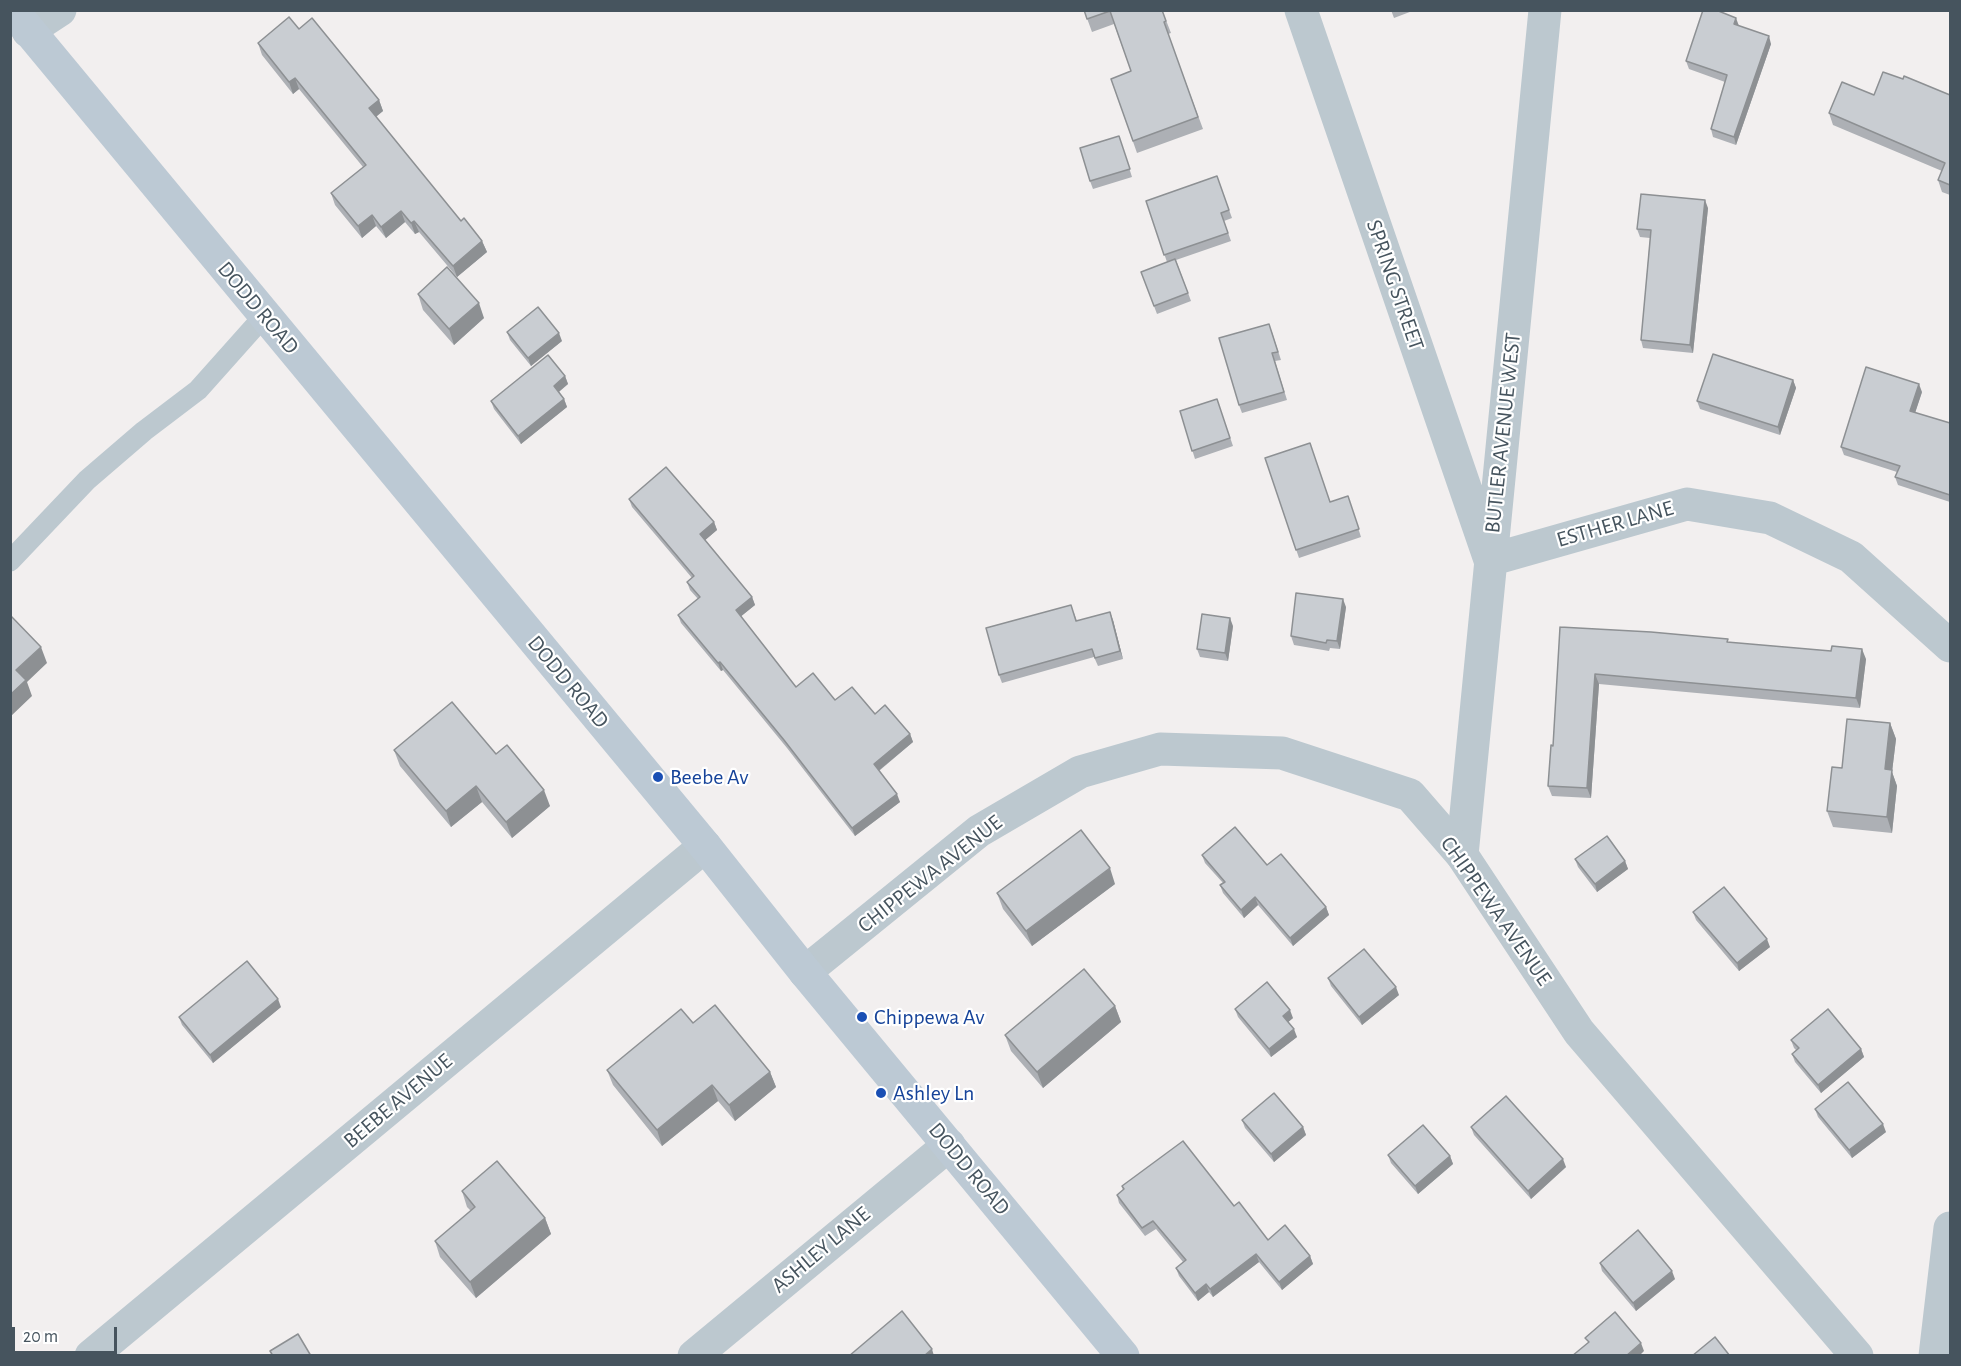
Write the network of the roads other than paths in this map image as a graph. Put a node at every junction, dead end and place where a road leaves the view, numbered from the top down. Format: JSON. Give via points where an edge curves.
{"nodes":[{"id":1,"x":60,"y":10,"type":"edge"},
{"id":2,"x":1301,"y":10,"type":"edge"},
{"id":3,"x":1545,"y":10,"type":"edge"},
{"id":4,"x":20,"y":21,"type":"edge"},
{"id":5,"x":264,"y":316,"type":"junction"},
{"id":6,"x":1490,"y":560,"type":"junction"},
{"id":7,"x":10,"y":561,"type":"edge"},
{"id":8,"x":1950,"y":646,"type":"edge"},
{"id":9,"x":705,"y":846,"type":"junction"},
{"id":10,"x":1462,"y":855,"type":"junction"},
{"id":11,"x":805,"y":972,"type":"junction"},
{"id":12,"x":949,"y":1144,"type":"junction"},
{"id":13,"x":1950,"y":1228,"type":"edge"},
{"id":14,"x":91,"y":1356,"type":"edge"},
{"id":15,"x":694,"y":1356,"type":"edge"},
{"id":16,"x":1123,"y":1356,"type":"edge"},
{"id":17,"x":1857,"y":1356,"type":"edge"},
{"id":18,"x":1935,"y":1356,"type":"edge"}],
"edges":[{"from":1,"to":4,"type":"street"},
{"from":2,"to":6,"type":"street","name":"SPRING STREET"},
{"from":3,"to":6,"type":"street","name":"BUTLER AVENUE WEST"},
{"from":4,"to":5,"type":"main road","name":"DODD ROAD"},
{"from":5,"to":7,"type":"lane","via":[[198,390],[87,480]]},
{"from":5,"to":9,"type":"main road","name":"DODD ROAD"},
{"from":6,"to":8,"type":"street","name":"ESTHER LANE","via":[[1687,504],[1770,518],[1851,556]]},
{"from":6,"to":10,"type":"street","name":"BUTLER AVENUE WEST"},
{"from":9,"to":11,"type":"main road","name":"DODD ROAD"},
{"from":9,"to":14,"type":"street","name":"BEEBE AVENUE"},
{"from":10,"to":11,"type":"street","name":"CHIPPEWA AVENUE","via":[[1410,795],[1282,753],[1160,749],[1080,772],[979,831]]},
{"from":10,"to":17,"type":"street","name":"CHIPPEWA AVENUE","via":[[1579,1032]]},
{"from":11,"to":12,"type":"main road","name":"DODD ROAD"},
{"from":12,"to":15,"type":"street","name":"ASHLEY LANE"},
{"from":12,"to":16,"type":"main road","name":"DODD ROAD"},
{"from":13,"to":18,"type":"street"}]}
